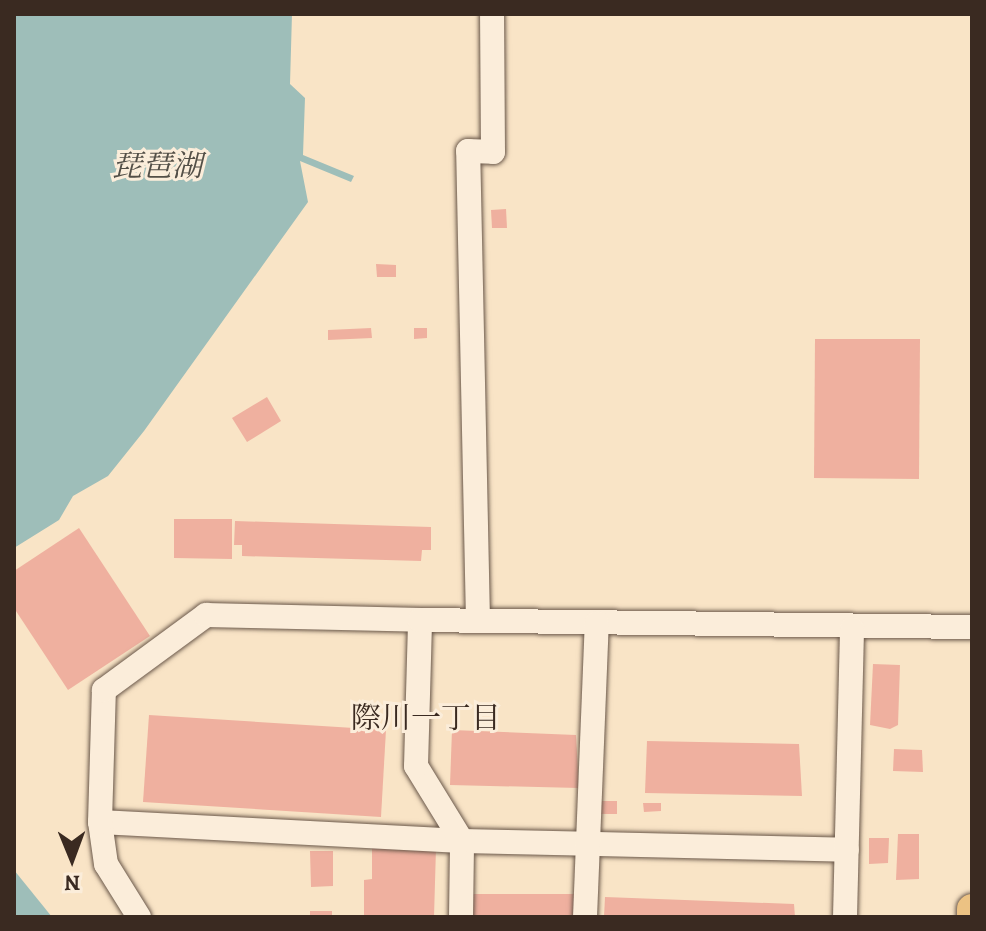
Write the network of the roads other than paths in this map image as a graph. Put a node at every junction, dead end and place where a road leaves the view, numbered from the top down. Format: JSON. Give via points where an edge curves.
{"nodes":[{"id":1,"x":492,"y":14,"type":"edge"},
{"id":2,"x":420,"y":620,"type":"junction"},
{"id":3,"x":478,"y":621,"type":"junction"},
{"id":4,"x":597,"y":623,"type":"junction"},
{"id":5,"x":972,"y":627,"type":"edge"},
{"id":6,"x":852,"y":629,"type":"junction"},
{"id":7,"x":100,"y":822,"type":"junction"},
{"id":8,"x":462,"y":841,"type":"junction"},
{"id":9,"x":587,"y":844,"type":"junction"},
{"id":10,"x":847,"y":850,"type":"junction"},
{"id":11,"x":972,"y":909,"type":"edge"},
{"id":12,"x":139,"y":917,"type":"edge"},
{"id":13,"x":461,"y":917,"type":"edge"},
{"id":14,"x":585,"y":917,"type":"edge"},
{"id":15,"x":845,"y":917,"type":"edge"},
{"id":16,"x":972,"y":917,"type":"edge"}],
"edges":[{"from":1,"to":3,"type":"lane","via":[[493,152],[468,151]]},
{"from":2,"to":3,"type":"lane"},
{"from":2,"to":7,"type":"lane","via":[[206,615],[104,690]]},
{"from":2,"to":8,"type":"lane","via":[[416,766]]},
{"from":3,"to":4,"type":"lane"},
{"from":4,"to":6,"type":"lane"},
{"from":4,"to":9,"type":"lane"},
{"from":5,"to":6,"type":"lane"},
{"from":6,"to":10,"type":"lane"},
{"from":7,"to":8,"type":"lane"},
{"from":7,"to":12,"type":"lane","via":[[106,864]]},
{"from":8,"to":9,"type":"lane"},
{"from":8,"to":13,"type":"lane"},
{"from":9,"to":10,"type":"lane"},
{"from":9,"to":14,"type":"lane"},
{"from":10,"to":15,"type":"lane"},
{"from":11,"to":16,"type":"main road"}]}
